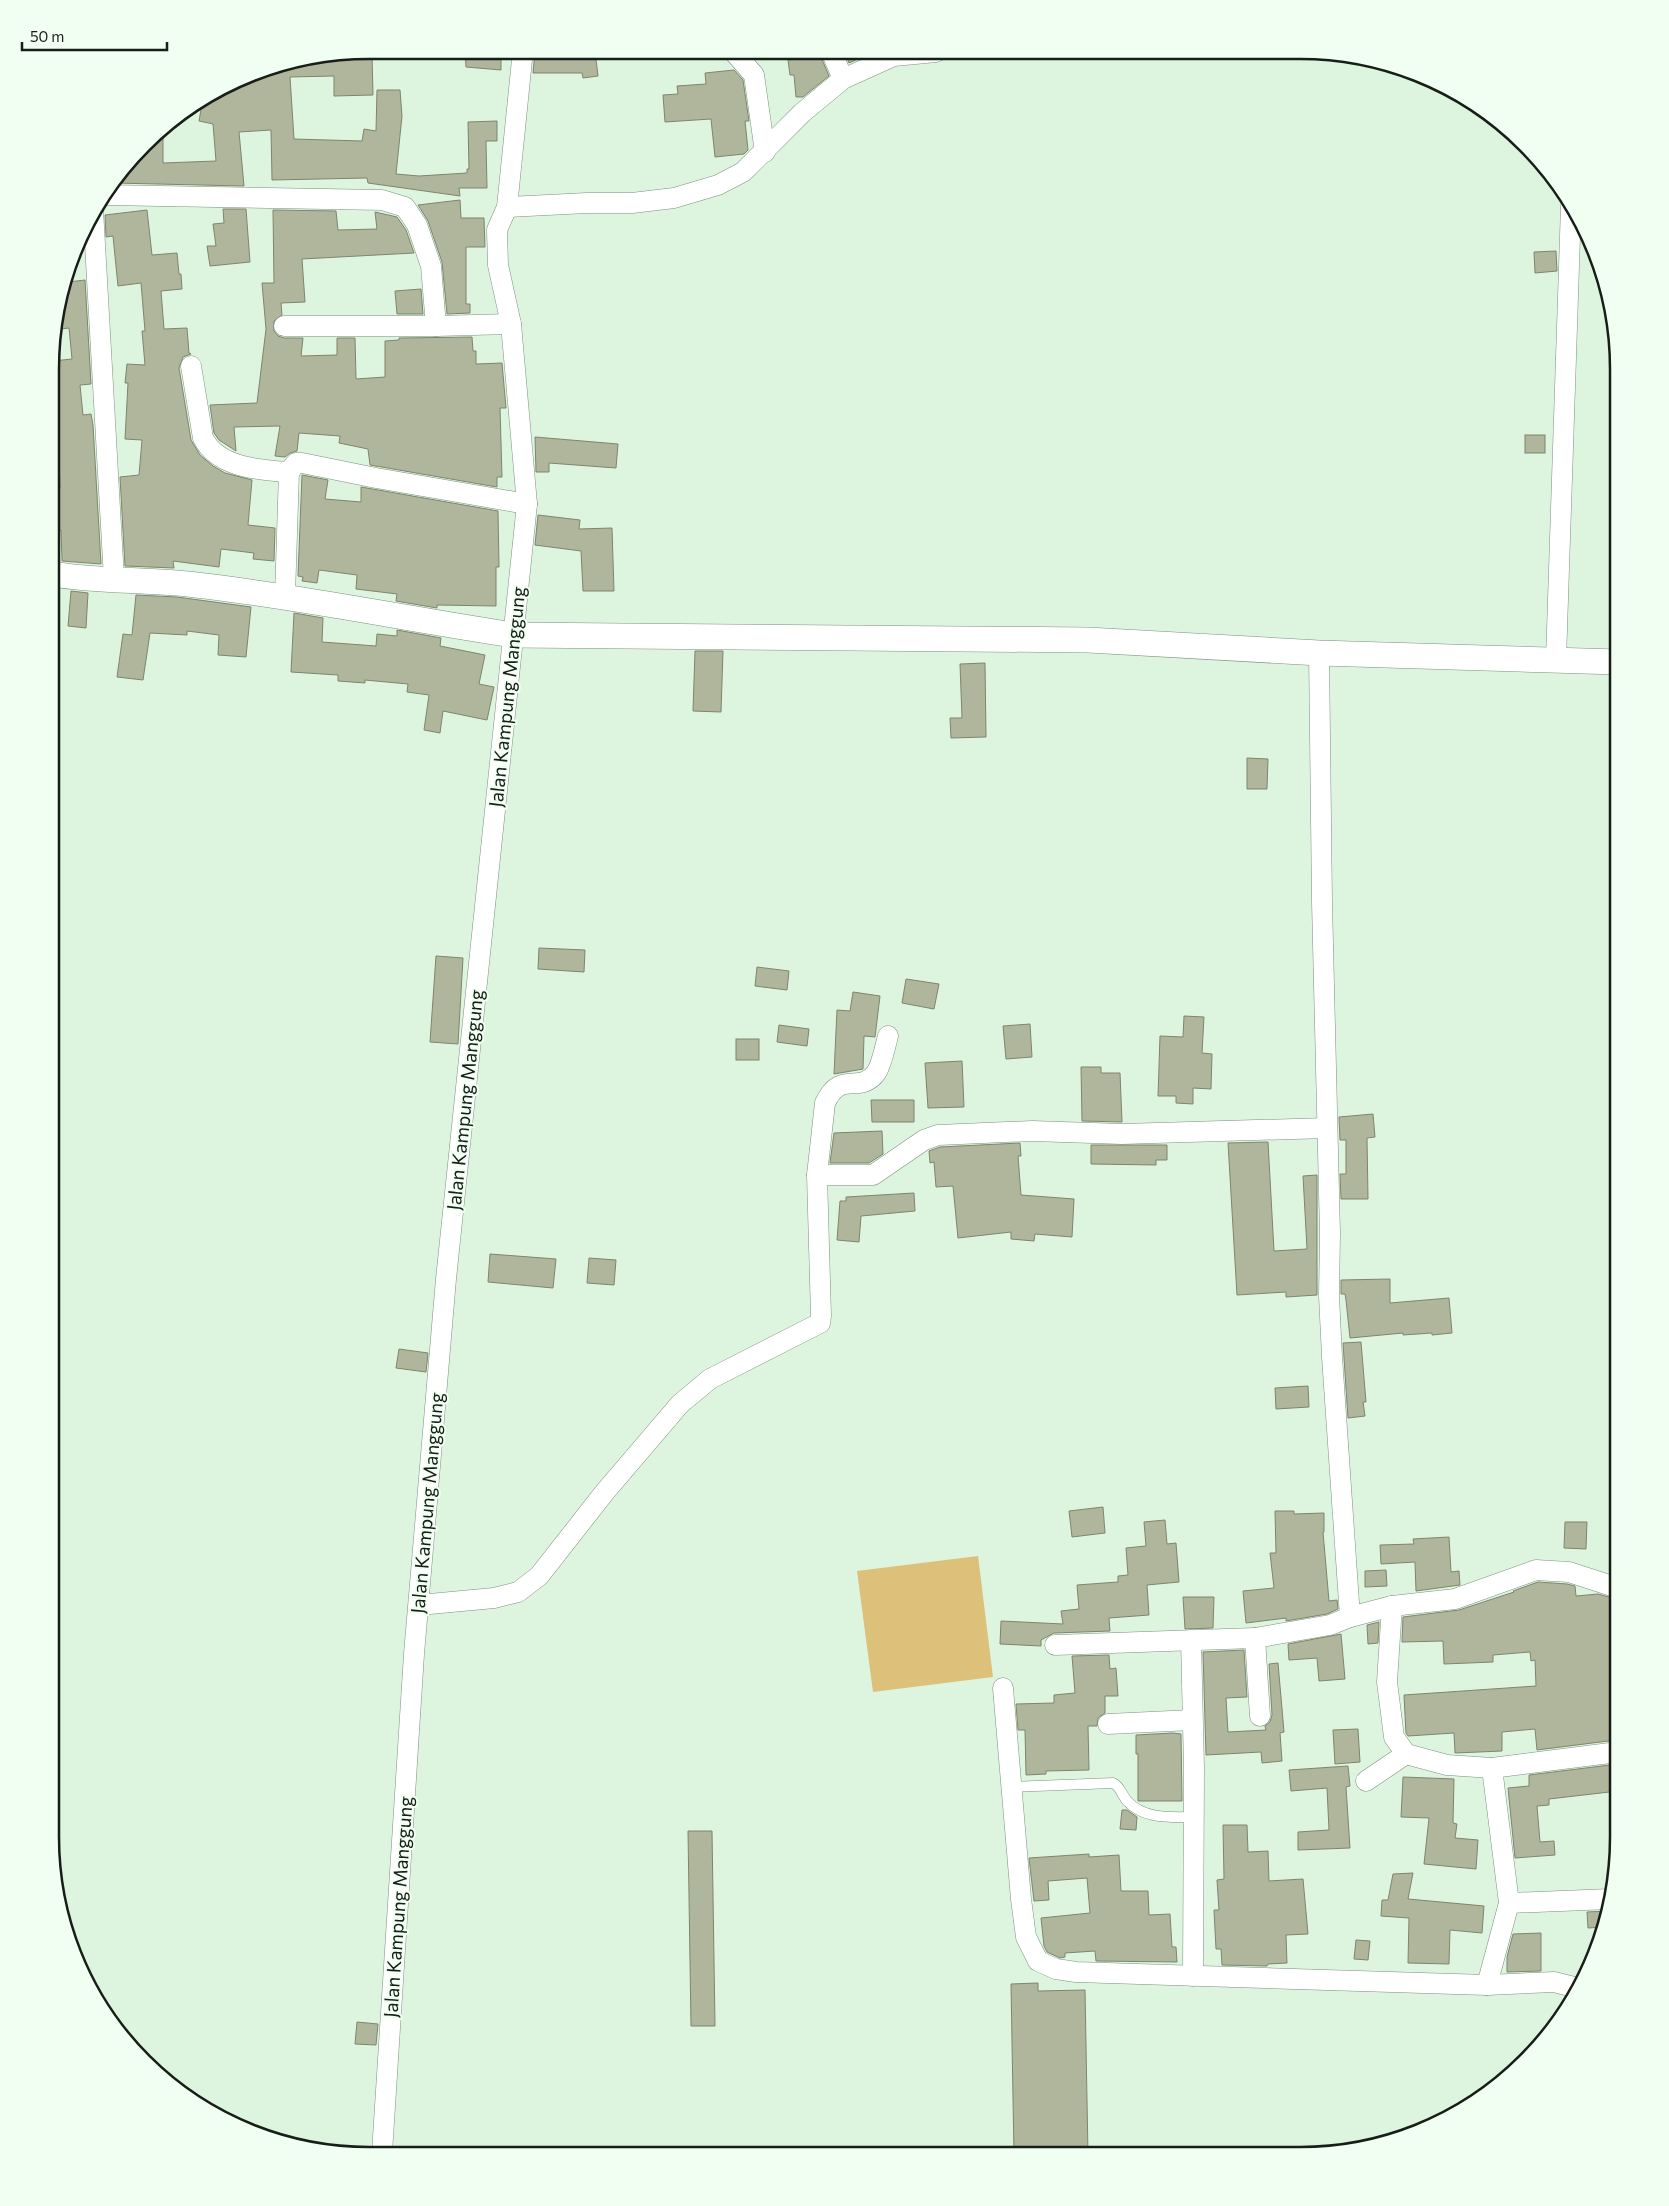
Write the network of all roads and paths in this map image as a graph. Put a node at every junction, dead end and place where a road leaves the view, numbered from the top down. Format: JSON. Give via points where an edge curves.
{"nodes":[{"id":1,"x":522,"y":59,"type":"edge"},
{"id":2,"x":740,"y":59,"type":"edge"},
{"id":3,"x":834,"y":59,"type":"edge"},
{"id":4,"x":887,"y":59,"type":"edge"},
{"id":5,"x":843,"y":79,"type":"junction"},
{"id":6,"x":765,"y":152,"type":"junction"},
{"id":7,"x":113,"y":194,"type":"edge"},
{"id":8,"x":507,"y":207,"type":"junction"},
{"id":9,"x":1572,"y":219,"type":"edge"},
{"id":10,"x":93,"y":228,"type":"edge"},
{"id":11,"x":512,"y":324,"type":"junction"},
{"id":12,"x":284,"y":326,"type":"dead end"},
{"id":13,"x":436,"y":326,"type":"junction"},
{"id":14,"x":191,"y":366,"type":"dead end"},
{"id":15,"x":289,"y":472,"type":"junction"},
{"id":16,"x":527,"y":504,"type":"junction"},
{"id":17,"x":59,"y":575,"type":"edge"},
{"id":18,"x":114,"y":579,"type":"junction"},
{"id":19,"x":285,"y":596,"type":"junction"},
{"id":20,"x":513,"y":634,"type":"junction"},
{"id":21,"x":1319,"y":653,"type":"junction"},
{"id":22,"x":1556,"y":660,"type":"junction"},
{"id":23,"x":1610,"y":662,"type":"edge"},
{"id":24,"x":888,"y":1036,"type":"dead end"},
{"id":25,"x":1327,"y":1128,"type":"junction"},
{"id":26,"x":817,"y":1175,"type":"junction"},
{"id":27,"x":1610,"y":1585,"type":"edge"},
{"id":28,"x":419,"y":1605,"type":"junction"},
{"id":29,"x":1392,"y":1606,"type":"junction"},
{"id":30,"x":1350,"y":1617,"type":"junction"},
{"id":31,"x":1255,"y":1638,"type":"junction"},
{"id":32,"x":1191,"y":1640,"type":"junction"},
{"id":33,"x":1055,"y":1645,"type":"dead end"},
{"id":34,"x":1003,"y":1688,"type":"dead end"},
{"id":35,"x":1260,"y":1716,"type":"dead end"},
{"id":36,"x":1192,"y":1720,"type":"junction"},
{"id":37,"x":1108,"y":1724,"type":"dead end"},
{"id":38,"x":1610,"y":1753,"type":"edge"},
{"id":39,"x":1406,"y":1754,"type":"junction"},
{"id":40,"x":1492,"y":1768,"type":"junction"},
{"id":41,"x":1366,"y":1781,"type":"dead end"},
{"id":42,"x":1012,"y":1787,"type":"junction"},
{"id":43,"x":1194,"y":1817,"type":"junction"},
{"id":44,"x":1604,"y":1899,"type":"edge"},
{"id":45,"x":1510,"y":1903,"type":"junction"},
{"id":46,"x":1193,"y":1976,"type":"junction"},
{"id":47,"x":1486,"y":1985,"type":"junction"},
{"id":48,"x":1572,"y":1986,"type":"edge"},
{"id":49,"x":382,"y":2147,"type":"edge"}],
"edges":[{"from":1,"to":8,"type":"street","name":"Jalan Kampung Manggung"},
{"from":2,"to":6,"type":"street","via":[[754,75]]},
{"from":3,"to":5,"type":"street"},
{"from":4,"to":5,"type":"street"},
{"from":5,"to":6,"type":"street","via":[[802,113]]},
{"from":6,"to":8,"type":"street","via":[[743,172],[718,185],[674,198],[632,203]]},
{"from":7,"to":13,"type":"street","via":[[382,200],[405,207],[417,225],[431,266]]},
{"from":8,"to":11,"type":"street","name":"Jalan Kampung Manggung","via":[[497,230],[498,256]]},
{"from":9,"to":22,"type":"street"},
{"from":10,"to":18,"type":"street"},
{"from":11,"to":13,"type":"street"},
{"from":11,"to":16,"type":"street","name":"Jalan Kampung Manggung"},
{"from":12,"to":13,"type":"street"},
{"from":14,"to":15,"type":"street","via":[[206,444],[220,456],[238,464]]},
{"from":15,"to":16,"type":"street","via":[[293,465],[302,462]]},
{"from":15,"to":19,"type":"street"},
{"from":16,"to":20,"type":"street","name":"Jalan Kampung Manggung"},
{"from":17,"to":18,"type":"street"},
{"from":18,"to":19,"type":"street","via":[[193,584]]},
{"from":19,"to":20,"type":"street"},
{"from":20,"to":21,"type":"street","via":[[1088,640]]},
{"from":20,"to":28,"type":"street","name":"Jalan Kampung Manggung","via":[[446,1279]]},
{"from":21,"to":22,"type":"street"},
{"from":21,"to":25,"type":"street"},
{"from":22,"to":23,"type":"street"},
{"from":24,"to":26,"type":"street","via":[[871,1078],[837,1085],[830,1092],[825,1102]]},
{"from":25,"to":26,"type":"street","via":[[938,1135],[924,1140],[873,1175]]},
{"from":25,"to":30,"type":"street","via":[[1332,1357]]},
{"from":26,"to":28,"type":"street","via":[[820,1323],[710,1379],[680,1404],[539,1576],[518,1592],[494,1598]]},
{"from":27,"to":29,"type":"street","via":[[1570,1572],[1536,1570],[1455,1599]]},
{"from":28,"to":49,"type":"street","name":"Jalan Kampung Manggung"},
{"from":29,"to":30,"type":"street"},
{"from":29,"to":39,"type":"street","via":[[1386,1682],[1394,1737]]},
{"from":30,"to":31,"type":"street","via":[[1330,1624]]},
{"from":31,"to":32,"type":"street"},
{"from":31,"to":35,"type":"street"},
{"from":32,"to":33,"type":"street"},
{"from":32,"to":36,"type":"street"},
{"from":34,"to":42,"type":"street"},
{"from":36,"to":37,"type":"street"},
{"from":36,"to":43,"type":"street"},
{"from":38,"to":40,"type":"street"},
{"from":39,"to":40,"type":"street","via":[[1447,1765]]},
{"from":39,"to":41,"type":"street"},
{"from":40,"to":45,"type":"street"},
{"from":42,"to":43,"type":"lane","via":[[1113,1783],[1126,1800],[1147,1813],[1159,1818]]},
{"from":42,"to":46,"type":"street","via":[[1026,1937],[1038,1961],[1056,1969],[1076,1972]]},
{"from":43,"to":46,"type":"street"},
{"from":44,"to":45,"type":"street"},
{"from":45,"to":47,"type":"street"},
{"from":46,"to":47,"type":"street"},
{"from":47,"to":48,"type":"street","via":[[1554,1982]]}]}
